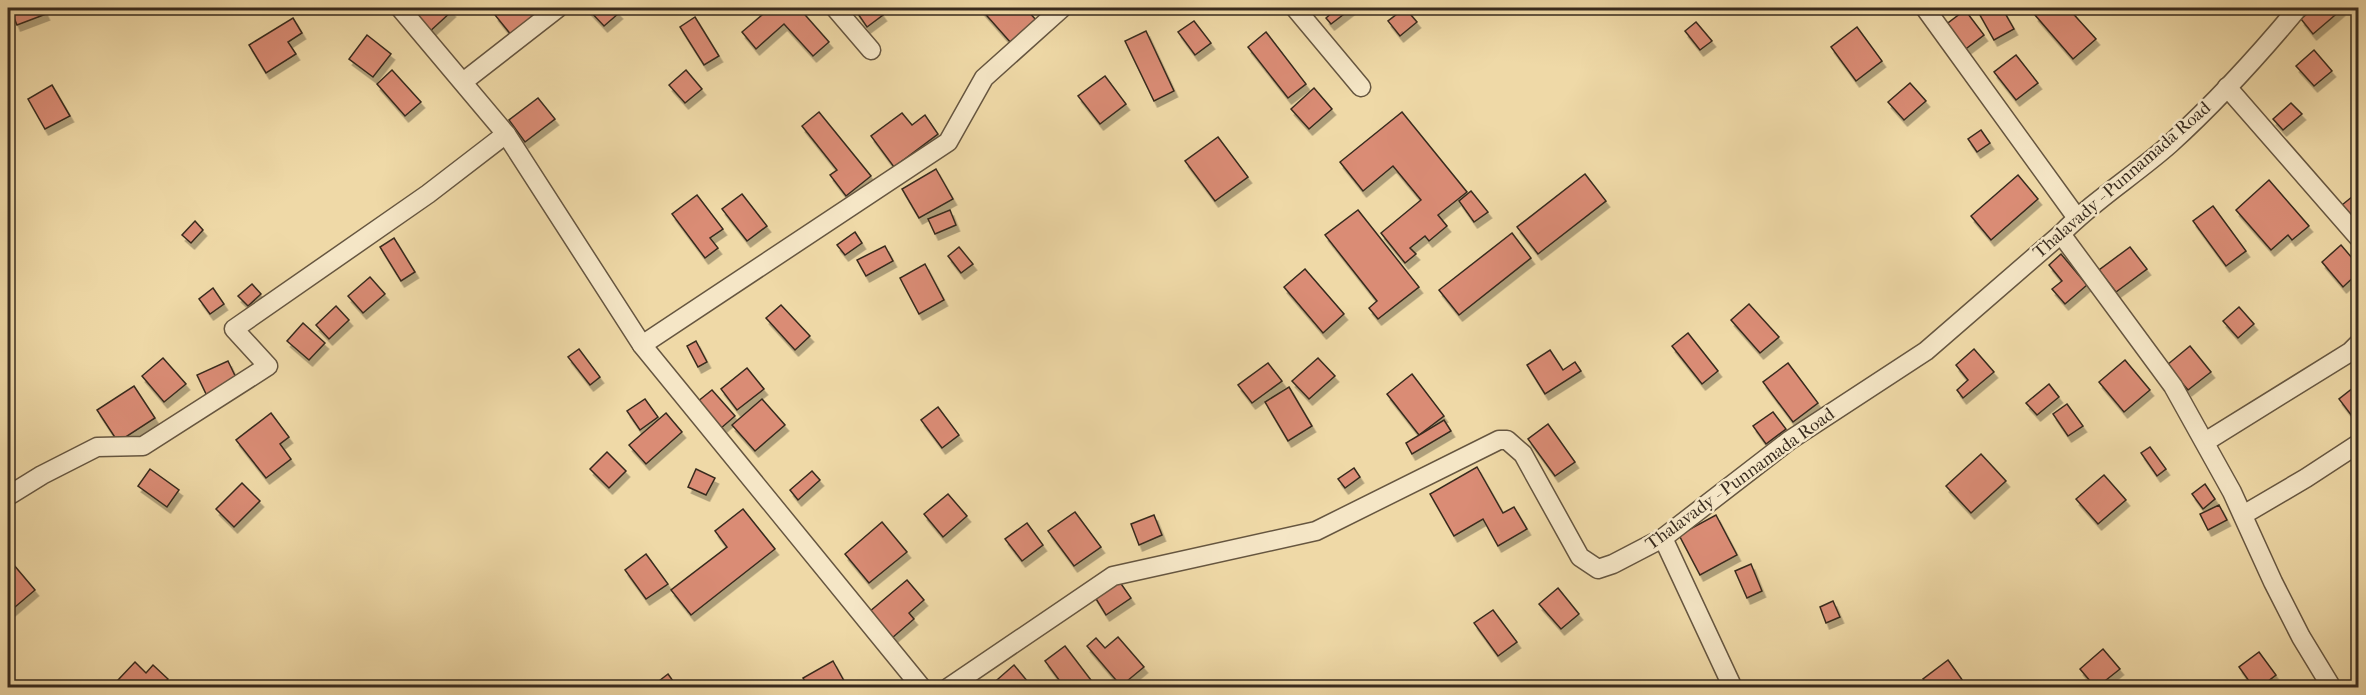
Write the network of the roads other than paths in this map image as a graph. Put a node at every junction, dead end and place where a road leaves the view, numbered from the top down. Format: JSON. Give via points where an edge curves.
{"nodes":[{"id":1,"x":400,"y":8,"type":"edge"},
{"id":2,"x":558,"y":8,"type":"edge"},
{"id":3,"x":835,"y":8,"type":"edge"},
{"id":4,"x":1062,"y":8,"type":"edge"},
{"id":5,"x":1295,"y":8,"type":"edge"},
{"id":6,"x":1925,"y":8,"type":"edge"},
{"id":7,"x":2297,"y":8,"type":"edge"},
{"id":8,"x":871,"y":50,"type":"dead end"},
{"id":9,"x":463,"y":82,"type":"junction"},
{"id":10,"x":1361,"y":87,"type":"dead end"},
{"id":11,"x":2227,"y":87,"type":"junction"},
{"id":12,"x":506,"y":134,"type":"junction"},
{"id":13,"x":2077,"y":218,"type":"junction"},
{"id":14,"x":2061,"y":234,"type":"junction"},
{"id":15,"x":2358,"y":237,"type":"edge"},
{"id":16,"x":2358,"y":344,"type":"edge"},
{"id":17,"x":642,"y":345,"type":"junction"},
{"id":18,"x":2205,"y":442,"type":"junction"},
{"id":19,"x":2358,"y":444,"type":"edge"},
{"id":20,"x":8,"y":496,"type":"edge"},
{"id":21,"x":2243,"y":515,"type":"junction"},
{"id":22,"x":1663,"y":538,"type":"junction"},
{"id":23,"x":922,"y":687,"type":"edge"},
{"id":24,"x":948,"y":687,"type":"edge"},
{"id":25,"x":1733,"y":687,"type":"edge"},
{"id":26,"x":2332,"y":687,"type":"edge"}],
"edges":[{"from":1,"to":9,"type":"street"},
{"from":2,"to":9,"type":"street"},
{"from":3,"to":8,"type":"street"},
{"from":4,"to":17,"type":"street","via":[[984,78],[948,142]]},
{"from":5,"to":10,"type":"street"},
{"from":6,"to":13,"type":"street"},
{"from":7,"to":11,"type":"street","name":"Thalavady - Punnamada Road","via":[[2265,49]]},
{"from":9,"to":12,"type":"street"},
{"from":11,"to":13,"type":"street","name":"Thalavady - Punnamada Road","via":[[2169,144]]},
{"from":11,"to":15,"type":"street"},
{"from":12,"to":17,"type":"street"},
{"from":12,"to":20,"type":"street","via":[[428,194],[234,329],[268,366],[143,446],[97,447]]},
{"from":13,"to":14,"type":"street","name":"Thalavady - Punnamada Road"},
{"from":14,"to":18,"type":"street","via":[[2173,386]]},
{"from":14,"to":22,"type":"street","name":"Thalavady - Punnamada Road","via":[[1926,351],[1791,440]]},
{"from":16,"to":18,"type":"street"},
{"from":17,"to":23,"type":"street"},
{"from":18,"to":21,"type":"street"},
{"from":19,"to":21,"type":"street"},
{"from":21,"to":26,"type":"street","via":[[2296,628]]},
{"from":22,"to":24,"type":"street","name":"Thalavady - Punnamada Road","via":[[1598,569],[1586,562],[1523,454],[1508,440],[1499,440],[1316,531],[1113,576]]},
{"from":22,"to":25,"type":"street"}]}
